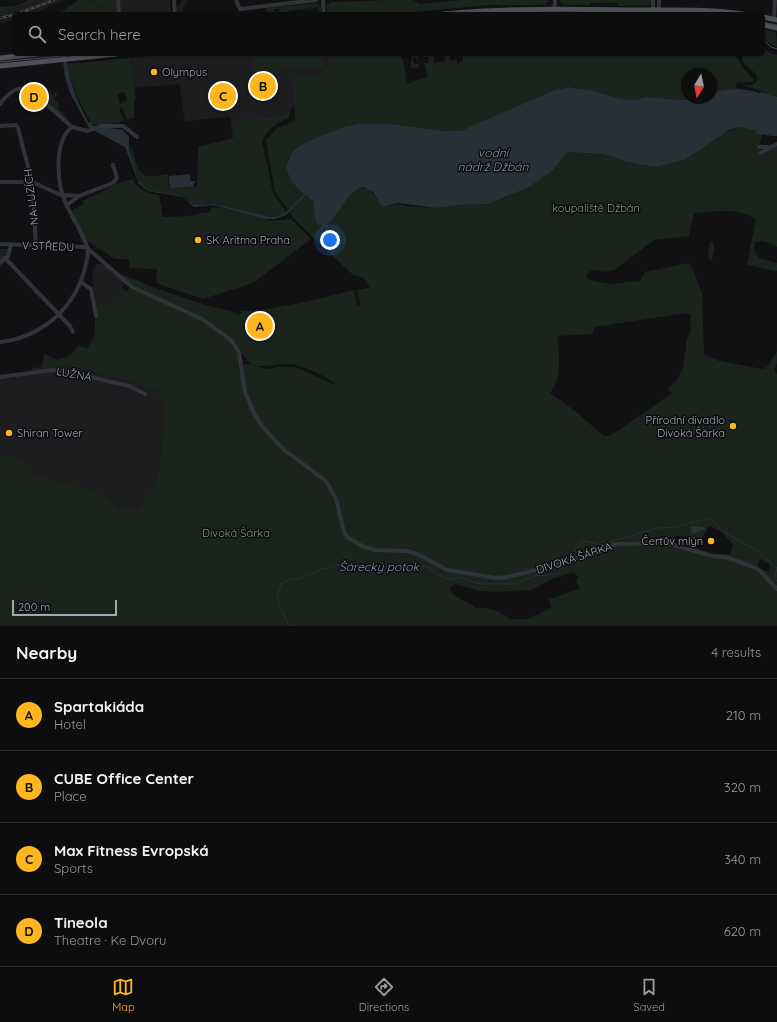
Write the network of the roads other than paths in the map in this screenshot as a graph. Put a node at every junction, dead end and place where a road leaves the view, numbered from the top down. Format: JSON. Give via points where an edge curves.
{"nodes":[{"id":1,"x":118,"y":0,"type":"edge"},
{"id":2,"x":174,"y":0,"type":"edge"},
{"id":3,"x":236,"y":0,"type":"edge"},
{"id":4,"x":316,"y":0,"type":"edge"},
{"id":5,"x":322,"y":0,"type":"edge"},
{"id":6,"x":555,"y":0,"type":"edge"},
{"id":7,"x":653,"y":0,"type":"edge"},
{"id":8,"x":659,"y":0,"type":"edge"},
{"id":9,"x":775,"y":0,"type":"edge"},
{"id":10,"x":119,"y":12,"type":"edge"},
{"id":11,"x":175,"y":12,"type":"edge"},
{"id":12,"x":324,"y":12,"type":"edge"},
{"id":13,"x":472,"y":12,"type":"edge"},
{"id":14,"x":554,"y":12,"type":"edge"},
{"id":15,"x":653,"y":12,"type":"edge"},
{"id":16,"x":659,"y":12,"type":"edge"},
{"id":17,"x":722,"y":12,"type":"edge"},
{"id":18,"x":765,"y":17,"type":"edge"},
{"id":19,"x":776,"y":19,"type":"edge"},
{"id":20,"x":765,"y":25,"type":"edge"},
{"id":21,"x":777,"y":28,"type":"edge"},
{"id":22,"x":18,"y":56,"type":"edge"},
{"id":23,"x":97,"y":56,"type":"edge"},
{"id":24,"x":0,"y":58,"type":"edge"},
{"id":25,"x":0,"y":66,"type":"edge"},
{"id":26,"x":33,"y":93,"type":"dead end"},
{"id":27,"x":38,"y":97,"type":"dead end"},
{"id":28,"x":0,"y":104,"type":"edge"},
{"id":29,"x":0,"y":126,"type":"edge"},
{"id":30,"x":72,"y":127,"type":"junction"},
{"id":31,"x":137,"y":137,"type":"dead end"},
{"id":32,"x":777,"y":144,"type":"edge"},
{"id":33,"x":759,"y":147,"type":"dead end"},
{"id":34,"x":769,"y":147,"type":"junction"},
{"id":35,"x":760,"y":153,"type":"dead end"},
{"id":36,"x":114,"y":165,"type":"dead end"},
{"id":37,"x":0,"y":182,"type":"edge"},
{"id":38,"x":32,"y":182,"type":"junction"},
{"id":39,"x":64,"y":196,"type":"junction"},
{"id":40,"x":79,"y":196,"type":"junction"},
{"id":41,"x":67,"y":205,"type":"junction"},
{"id":42,"x":0,"y":244,"type":"edge"},
{"id":43,"x":10,"y":245,"type":"junction"},
{"id":44,"x":36,"y":245,"type":"junction"},
{"id":45,"x":86,"y":247,"type":"junction"},
{"id":46,"x":6,"y":259,"type":"junction"},
{"id":47,"x":0,"y":263,"type":"edge"},
{"id":48,"x":81,"y":282,"type":"junction"},
{"id":49,"x":59,"y":315,"type":"junction"},
{"id":50,"x":96,"y":316,"type":"dead end"},
{"id":51,"x":73,"y":332,"type":"dead end"},
{"id":52,"x":0,"y":342,"type":"edge"},
{"id":53,"x":0,"y":377,"type":"edge"},
{"id":54,"x":145,"y":394,"type":"dead end"},
{"id":55,"x":777,"y":589,"type":"edge"}],
"edges":[{"from":1,"to":10,"type":"street"},
{"from":2,"to":11,"type":"street"},
{"from":3,"to":4,"type":"street","via":[[240,9]]},
{"from":5,"to":12,"type":"street"},
{"from":6,"to":14,"type":"street"},
{"from":7,"to":15,"type":"street"},
{"from":8,"to":16,"type":"street"},
{"from":9,"to":19,"type":"street"},
{"from":13,"to":14,"type":"main road"},
{"from":14,"to":15,"type":"main road"},
{"from":15,"to":16,"type":"main road"},
{"from":16,"to":17,"type":"main road"},
{"from":18,"to":19,"type":"main road"},
{"from":20,"to":21,"type":"main road"},
{"from":22,"to":24,"type":"main road"},
{"from":23,"to":25,"type":"main road"},
{"from":26,"to":28,"type":"street","via":[[26,89],[14,90],[9,92]]},
{"from":27,"to":30,"type":"street"},
{"from":29,"to":38,"type":"street","name":"NA LUZÍCH","via":[[17,126]]},
{"from":30,"to":31,"type":"street","via":[[89,131],[100,126],[123,126]]},
{"from":30,"to":39,"type":"street","via":[[63,136],[60,146],[59,170]]},
{"from":32,"to":34,"type":"street"},
{"from":33,"to":34,"type":"street"},
{"from":34,"to":35,"type":"street"},
{"from":36,"to":40,"type":"street","via":[[116,180]]},
{"from":37,"to":38,"type":"street"},
{"from":38,"to":39,"type":"street"},
{"from":38,"to":44,"type":"street","name":"NA LUZÍCH"},
{"from":39,"to":40,"type":"street"},
{"from":39,"to":41,"type":"street"},
{"from":40,"to":41,"type":"street"},
{"from":41,"to":45,"type":"street"},
{"from":42,"to":43,"type":"street","name":"V STŘEDU"},
{"from":43,"to":44,"type":"street","name":"V STŘEDU"},
{"from":43,"to":46,"type":"street","name":"V STŘEDU","via":[[10,253]]},
{"from":44,"to":45,"type":"street","name":"V STŘEDU"},
{"from":45,"to":48,"type":"street","via":[[88,255]]},
{"from":45,"to":55,"type":"street","name":"DIVOKÁ ŠÁRKA","via":[[132,287],[202,320],[231,340],[238,352],[245,392],[261,425],[283,449],[326,482],[336,499],[344,532],[354,542],[375,550],[408,551],[447,570],[496,578],[565,562],[592,550],[617,544],[666,543],[712,556],[725,557],[759,570]]},
{"from":46,"to":47,"type":"street"},
{"from":46,"to":49,"type":"street"},
{"from":48,"to":49,"type":"street"},
{"from":48,"to":50,"type":"street","via":[[91,289]]},
{"from":49,"to":51,"type":"street"},
{"from":49,"to":52,"type":"street","via":[[48,325],[30,334]]},
{"from":53,"to":54,"type":"street","name":"LUŽNÁ","via":[[53,370],[129,386]]}]}
